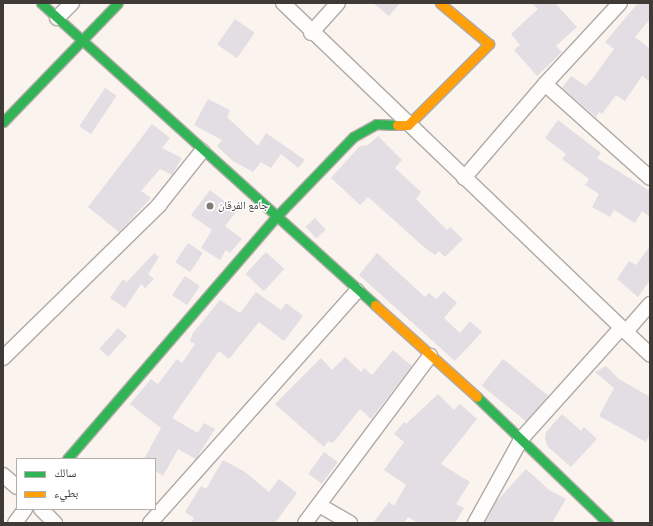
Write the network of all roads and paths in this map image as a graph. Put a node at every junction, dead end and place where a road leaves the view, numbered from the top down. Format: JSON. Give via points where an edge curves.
{"nodes":[{"id":1,"x":41,"y":3,"type":"edge"},
{"id":2,"x":72,"y":3,"type":"edge"},
{"id":3,"x":118,"y":3,"type":"edge"},
{"id":4,"x":283,"y":3,"type":"edge"},
{"id":5,"x":338,"y":3,"type":"edge"},
{"id":6,"x":440,"y":3,"type":"edge"},
{"id":7,"x":620,"y":3,"type":"edge"},
{"id":8,"x":56,"y":18,"type":"junction"},
{"id":9,"x":312,"y":33,"type":"junction"},
{"id":10,"x":81,"y":42,"type":"junction"},
{"id":11,"x":545,"y":84,"type":"junction"},
{"id":12,"x":3,"y":122,"type":"edge"},
{"id":13,"x":408,"y":125,"type":"junction"},
{"id":14,"x":202,"y":151,"type":"junction"},
{"id":15,"x":464,"y":178,"type":"junction"},
{"id":16,"x":650,"y":178,"type":"edge"},
{"id":17,"x":276,"y":217,"type":"junction"},
{"id":18,"x":357,"y":291,"type":"junction"},
{"id":19,"x":650,"y":304,"type":"edge"},
{"id":20,"x":623,"y":330,"type":"junction"},
{"id":21,"x":650,"y":354,"type":"edge"},
{"id":22,"x":430,"y":356,"type":"junction"},
{"id":23,"x":3,"y":358,"type":"edge"},
{"id":24,"x":522,"y":438,"type":"junction"},
{"id":25,"x":68,"y":458,"type":"edge"},
{"id":26,"x":3,"y":475,"type":"edge"},
{"id":27,"x":16,"y":486,"type":"edge"},
{"id":28,"x":319,"y":504,"type":"junction"},
{"id":29,"x":24,"y":510,"type":"edge"},
{"id":30,"x":42,"y":510,"type":"edge"},
{"id":31,"x":15,"y":523,"type":"edge"},
{"id":32,"x":55,"y":523,"type":"edge"},
{"id":33,"x":150,"y":523,"type":"edge"},
{"id":34,"x":305,"y":523,"type":"edge"},
{"id":35,"x":350,"y":523,"type":"edge"},
{"id":36,"x":475,"y":523,"type":"edge"},
{"id":37,"x":608,"y":523,"type":"edge"}],
"edges":[{"from":1,"to":8,"type":"street"},
{"from":2,"to":8,"type":"street"},
{"from":3,"to":10,"type":"street"},
{"from":4,"to":9,"type":"street"},
{"from":5,"to":9,"type":"street"},
{"from":6,"to":13,"type":"street","via":[[489,44]]},
{"from":7,"to":11,"type":"street"},
{"from":8,"to":10,"type":"street"},
{"from":9,"to":13,"type":"street"},
{"from":10,"to":12,"type":"street"},
{"from":10,"to":14,"type":"street"},
{"from":11,"to":15,"type":"street"},
{"from":11,"to":16,"type":"street"},
{"from":13,"to":15,"type":"street"},
{"from":13,"to":17,"type":"street","via":[[376,124],[353,137]]},
{"from":14,"to":17,"type":"street"},
{"from":14,"to":23,"type":"street","via":[[159,205]]},
{"from":15,"to":20,"type":"street"},
{"from":17,"to":18,"type":"street"},
{"from":17,"to":25,"type":"street"},
{"from":18,"to":22,"type":"street"},
{"from":18,"to":33,"type":"street"},
{"from":19,"to":20,"type":"street"},
{"from":20,"to":21,"type":"street"},
{"from":20,"to":24,"type":"street"},
{"from":22,"to":24,"type":"street"},
{"from":22,"to":28,"type":"street"},
{"from":24,"to":36,"type":"street"},
{"from":24,"to":37,"type":"street"},
{"from":26,"to":27,"type":"street"},
{"from":28,"to":34,"type":"street"},
{"from":28,"to":35,"type":"street"},
{"from":29,"to":31,"type":"street"},
{"from":30,"to":32,"type":"street"}]}
